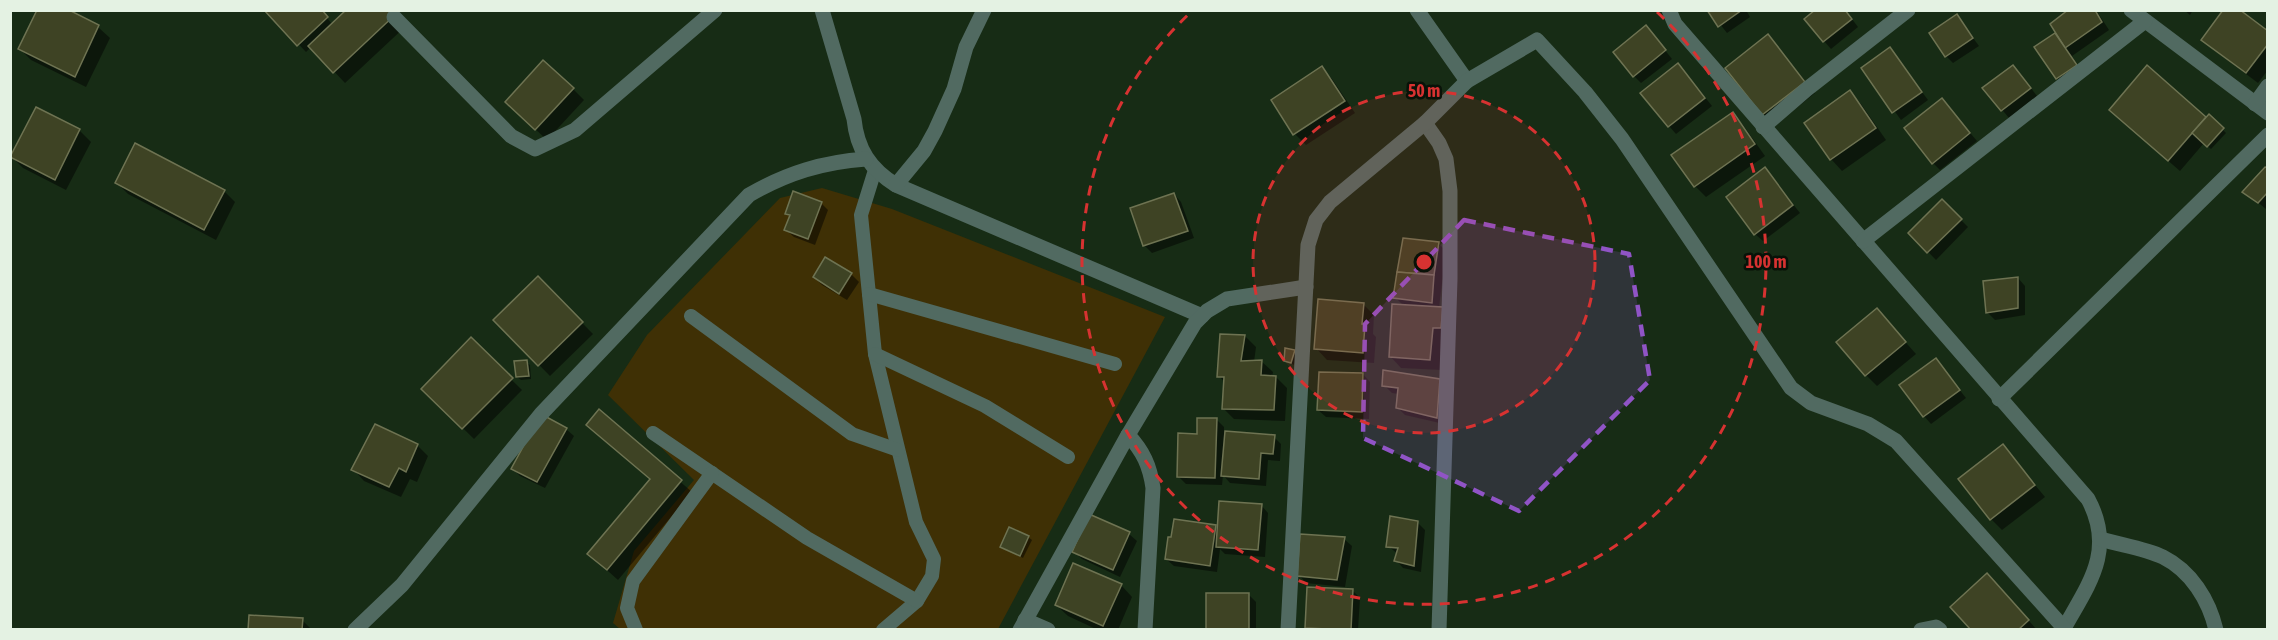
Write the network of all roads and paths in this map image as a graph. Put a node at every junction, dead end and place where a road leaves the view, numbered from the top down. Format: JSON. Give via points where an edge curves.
{"nodes":[{"id":1,"x":715,"y":10,"type":"edge"},
{"id":2,"x":822,"y":10,"type":"edge"},
{"id":3,"x":984,"y":10,"type":"edge"},
{"id":4,"x":1417,"y":10,"type":"edge"},
{"id":5,"x":1669,"y":10,"type":"edge"},
{"id":6,"x":1908,"y":10,"type":"edge"},
{"id":7,"x":2131,"y":10,"type":"edge"},
{"id":8,"x":394,"y":18,"type":"dead end"},
{"id":9,"x":2145,"y":21,"type":"junction"},
{"id":10,"x":1467,"y":81,"type":"junction"},
{"id":11,"x":2268,"y":86,"type":"edge"},
{"id":12,"x":2261,"y":109,"type":"edge"},
{"id":13,"x":1425,"y":123,"type":"junction"},
{"id":14,"x":1763,"y":127,"type":"junction"},
{"id":15,"x":2268,"y":135,"type":"edge"},
{"id":16,"x":871,"y":164,"type":"junction"},
{"id":17,"x":896,"y":185,"type":"junction"},
{"id":18,"x":1863,"y":241,"type":"junction"},
{"id":19,"x":1306,"y":287,"type":"junction"},
{"id":20,"x":869,"y":294,"type":"junction"},
{"id":21,"x":691,"y":316,"type":"dead end"},
{"id":22,"x":1202,"y":316,"type":"junction"},
{"id":23,"x":875,"y":354,"type":"junction"},
{"id":24,"x":1115,"y":364,"type":"dead end"},
{"id":25,"x":1999,"y":399,"type":"junction"},
{"id":26,"x":653,"y":434,"type":"dead end"},
{"id":27,"x":1128,"y":435,"type":"junction"},
{"id":28,"x":898,"y":450,"type":"junction"},
{"id":29,"x":1068,"y":458,"type":"dead end"},
{"id":30,"x":712,"y":473,"type":"junction"},
{"id":31,"x":2100,"y":539,"type":"junction"},
{"id":32,"x":917,"y":601,"type":"junction"},
{"id":33,"x":1023,"y":625,"type":"edge"},
{"id":34,"x":2063,"y":629,"type":"edge"},
{"id":35,"x":355,"y":630,"type":"edge"},
{"id":36,"x":636,"y":630,"type":"edge"},
{"id":37,"x":883,"y":630,"type":"edge"},
{"id":38,"x":1048,"y":630,"type":"edge"},
{"id":39,"x":1145,"y":630,"type":"edge"},
{"id":40,"x":1288,"y":630,"type":"edge"},
{"id":41,"x":1439,"y":630,"type":"edge"},
{"id":42,"x":1921,"y":630,"type":"edge"},
{"id":43,"x":1940,"y":630,"type":"edge"},
{"id":44,"x":2216,"y":630,"type":"edge"}],
"edges":[{"from":1,"to":8,"type":"street","via":[[575,130],[535,149],[511,136]]},
{"from":2,"to":16,"type":"street","via":[[856,133]]},
{"from":3,"to":17,"type":"street","via":[[966,46],[950,100],[935,131]]},
{"from":4,"to":10,"type":"street"},
{"from":5,"to":14,"type":"street","via":[[1675,24]]},
{"from":6,"to":14,"type":"street"},
{"from":7,"to":9,"type":"street"},
{"from":9,"to":12,"type":"street"},
{"from":9,"to":18,"type":"street"},
{"from":10,"to":13,"type":"street"},
{"from":10,"to":34,"type":"street","via":[[1537,40],[1622,139],[1791,388],[1811,403],[1853,417],[1896,441]]},
{"from":11,"to":12,"type":"street"},
{"from":13,"to":19,"type":"street","via":[[1324,209],[1311,232]]},
{"from":13,"to":41,"type":"street","via":[[1446,159],[1450,191]]},
{"from":14,"to":18,"type":"street"},
{"from":15,"to":25,"type":"street"},
{"from":16,"to":17,"type":"street"},
{"from":16,"to":20,"type":"lane","via":[[861,215]]},
{"from":16,"to":35,"type":"street","via":[[817,165],[749,195],[541,414],[402,585]]},
{"from":17,"to":22,"type":"street"},
{"from":18,"to":25,"type":"street"},
{"from":19,"to":22,"type":"street","via":[[1227,299]]},
{"from":19,"to":40,"type":"street"},
{"from":20,"to":23,"type":"lane"},
{"from":20,"to":24,"type":"lane"},
{"from":21,"to":28,"type":"lane","via":[[852,434]]},
{"from":22,"to":27,"type":"street"},
{"from":23,"to":28,"type":"lane"},
{"from":23,"to":29,"type":"lane","via":[[985,405]]},
{"from":25,"to":31,"type":"street","via":[[2080,488],[2095,512]]},
{"from":26,"to":30,"type":"lane"},
{"from":27,"to":33,"type":"street"},
{"from":27,"to":39,"type":"street","via":[[1145,457],[1153,488]]},
{"from":28,"to":32,"type":"lane","via":[[916,522],[934,559],[932,576]]},
{"from":30,"to":32,"type":"lane","via":[[807,538]]},
{"from":30,"to":36,"type":"lane","via":[[633,581],[627,608]]},
{"from":31,"to":34,"type":"street","via":[[2093,576]]},
{"from":31,"to":44,"type":"street","via":[[2162,557],[2174,565],[2195,584],[2212,613]]},
{"from":32,"to":37,"type":"lane"},
{"from":33,"to":38,"type":"street"},
{"from":42,"to":43,"type":"street"}]}
